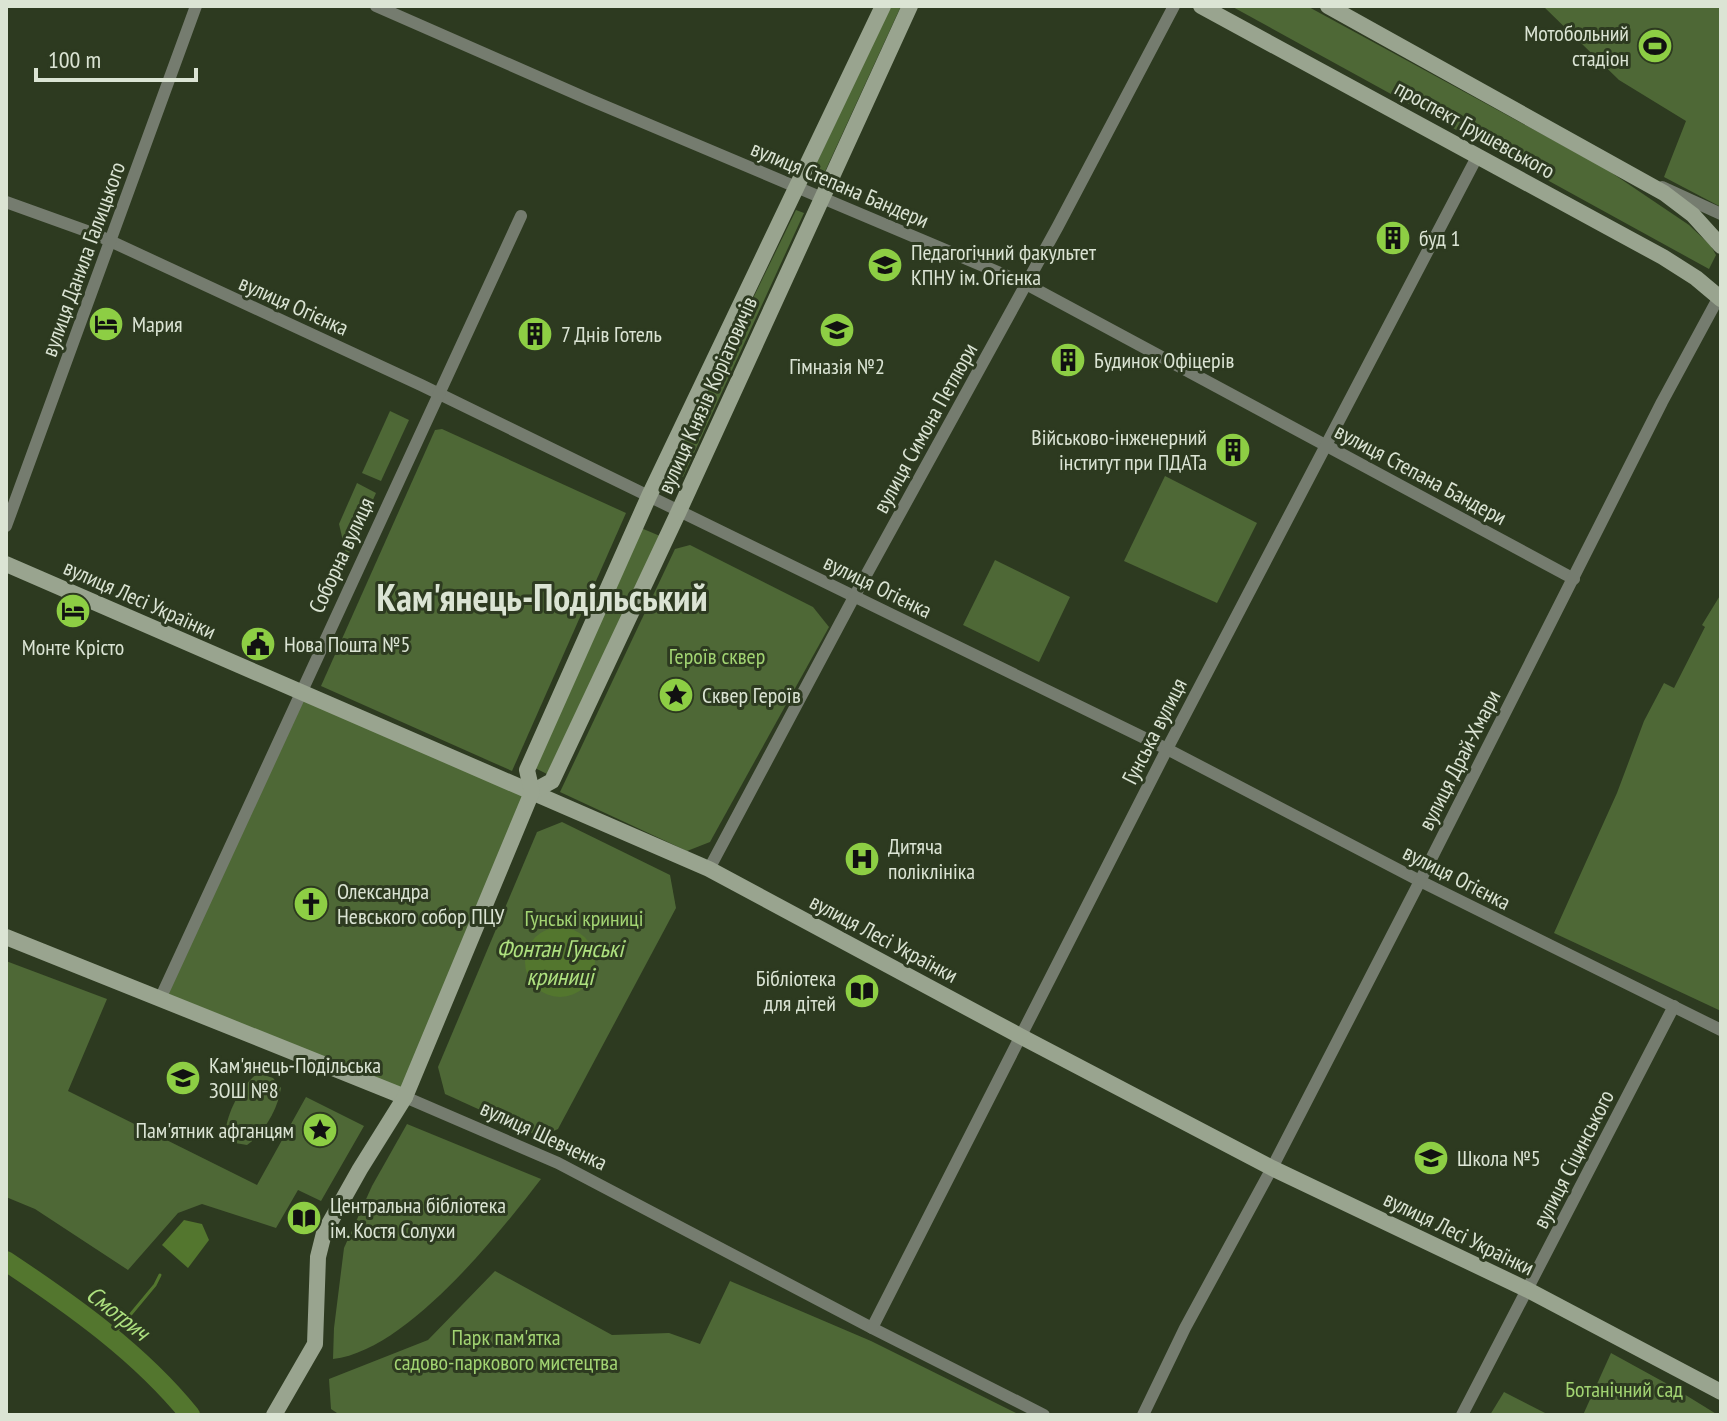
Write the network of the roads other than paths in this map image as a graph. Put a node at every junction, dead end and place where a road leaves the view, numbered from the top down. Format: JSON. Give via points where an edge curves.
{"nodes":[{"id":1,"x":196,"y":6,"type":"edge"},
{"id":2,"x":376,"y":6,"type":"edge"},
{"id":3,"x":883,"y":6,"type":"edge"},
{"id":4,"x":910,"y":6,"type":"edge"},
{"id":5,"x":1174,"y":6,"type":"edge"},
{"id":6,"x":1201,"y":6,"type":"edge"},
{"id":7,"x":1328,"y":6,"type":"edge"},
{"id":8,"x":1478,"y":155,"type":"junction"},
{"id":9,"x":1616,"y":167,"type":"junction"},
{"id":10,"x":797,"y":188,"type":"junction"},
{"id":11,"x":821,"y":198,"type":"junction"},
{"id":12,"x":6,"y":202,"type":"edge"},
{"id":13,"x":1721,"y":214,"type":"edge"},
{"id":14,"x":521,"y":216,"type":"dead end"},
{"id":15,"x":111,"y":242,"type":"junction"},
{"id":16,"x":1721,"y":246,"type":"edge"},
{"id":17,"x":1026,"y":284,"type":"junction"},
{"id":18,"x":1720,"y":296,"type":"edge"},
{"id":19,"x":438,"y":395,"type":"junction"},
{"id":20,"x":1326,"y":446,"type":"junction"},
{"id":21,"x":649,"y":496,"type":"junction"},
{"id":22,"x":679,"y":511,"type":"junction"},
{"id":23,"x":6,"y":526,"type":"edge"},
{"id":24,"x":6,"y":564,"type":"edge"},
{"id":25,"x":1574,"y":579,"type":"junction"},
{"id":26,"x":854,"y":597,"type":"junction"},
{"id":27,"x":301,"y":693,"type":"junction"},
{"id":28,"x":1167,"y":749,"type":"junction"},
{"id":29,"x":532,"y":792,"type":"junction"},
{"id":30,"x":709,"y":869,"type":"junction"},
{"id":31,"x":1420,"y":881,"type":"junction"},
{"id":32,"x":6,"y":937,"type":"edge"},
{"id":33,"x":160,"y":999,"type":"junction"},
{"id":34,"x":1674,"y":1006,"type":"junction"},
{"id":35,"x":1721,"y":1030,"type":"edge"},
{"id":36,"x":1020,"y":1036,"type":"junction"},
{"id":37,"x":405,"y":1097,"type":"junction"},
{"id":38,"x":1272,"y":1168,"type":"junction"},
{"id":39,"x":1528,"y":1290,"type":"junction"},
{"id":40,"x":872,"y":1328,"type":"junction"},
{"id":41,"x":1721,"y":1392,"type":"edge"},
{"id":42,"x":274,"y":1415,"type":"edge"},
{"id":43,"x":1044,"y":1415,"type":"edge"},
{"id":44,"x":1143,"y":1415,"type":"edge"},
{"id":45,"x":1462,"y":1415,"type":"edge"}],
"edges":[{"from":1,"to":15,"type":"street","name":"вулиця Данила Галицького"},
{"from":2,"to":10,"type":"street","name":"вулиця Степана Бандери"},
{"from":3,"to":10,"type":"main road","name":"вулиця Князів Коріатовичів"},
{"from":4,"to":11,"type":"main road","name":"вулиця Князів Коріатовичів"},
{"from":5,"to":17,"type":"street","name":"вулиця Симона Петлюри"},
{"from":6,"to":8,"type":"main road","name":"проспект Грушевського"},
{"from":7,"to":9,"type":"main road","name":"проспект Грушевського"},
{"from":8,"to":18,"type":"main road","name":"проспект Грушевського","via":[[1663,257]]},
{"from":8,"to":20,"type":"street","name":"Гунська вулиця"},
{"from":9,"to":13,"type":"street"},
{"from":9,"to":16,"type":"main road","name":"проспект Грушевського","via":[[1664,193]]},
{"from":10,"to":11,"type":"street","name":"вулиця Степана Бандери"},
{"from":10,"to":21,"type":"main road","name":"вулиця Князів Коріатовичів"},
{"from":11,"to":17,"type":"street","name":"вулиця Степана Бандери"},
{"from":11,"to":22,"type":"main road","name":"вулиця Князів Коріатовичів"},
{"from":12,"to":15,"type":"street","name":"вулиця Огієнка"},
{"from":14,"to":19,"type":"street","name":"Соборна вулиця"},
{"from":15,"to":19,"type":"street","name":"вулиця Огієнка"},
{"from":15,"to":23,"type":"street","name":"вулиця Данила Галицького"},
{"from":17,"to":20,"type":"street","name":"вулиця Степана Бандери"},
{"from":17,"to":26,"type":"street","name":"вулиця Симона Петлюри"},
{"from":18,"to":25,"type":"street","name":"вулиця Драй-Хмари"},
{"from":19,"to":21,"type":"street","name":"вулиця Огієнка"},
{"from":19,"to":27,"type":"street","name":"Соборна вулиця"},
{"from":20,"to":25,"type":"street","name":"вулиця Степана Бандери"},
{"from":20,"to":28,"type":"street","name":"Гунська вулиця"},
{"from":21,"to":22,"type":"street","name":"вулиця Огієнка"},
{"from":21,"to":29,"type":"main road","name":"вулиця Князів Коріатовичів","via":[[527,770]]},
{"from":22,"to":26,"type":"street","name":"вулиця Огієнка"},
{"from":22,"to":29,"type":"main road","name":"вулиця Князів Коріатовичів","via":[[552,781]]},
{"from":24,"to":27,"type":"main road","name":"вулиця Лесі Українки"},
{"from":25,"to":31,"type":"street","name":"вулиця Драй-Хмари"},
{"from":26,"to":28,"type":"street","name":"вулиця Огієнка"},
{"from":26,"to":30,"type":"street","name":"вулиця Симона Петлюри"},
{"from":27,"to":29,"type":"main road","name":"вулиця Лесі Українки"},
{"from":27,"to":33,"type":"street","name":"Соборна вулиця"},
{"from":28,"to":31,"type":"street","name":"вулиця Огієнка"},
{"from":28,"to":36,"type":"street","name":"Гунська вулиця"},
{"from":29,"to":30,"type":"main road","name":"вулиця Лесі Українки"},
{"from":29,"to":37,"type":"main road","name":"вулиця Князів Коріатовичів"},
{"from":30,"to":36,"type":"main road","name":"вулиця Лесі Українки"},
{"from":31,"to":34,"type":"street","name":"вулиця Огієнка"},
{"from":31,"to":38,"type":"street","name":"вулиця Драй-Хмари"},
{"from":32,"to":33,"type":"main road","name":"вулиця Шевченка"},
{"from":33,"to":37,"type":"main road","name":"вулиця Шевченка"},
{"from":34,"to":35,"type":"street","name":"вулиця Огієнка"},
{"from":34,"to":39,"type":"street","name":"вулиця Сіцинського"},
{"from":36,"to":38,"type":"main road","name":"вулиця Лесі Українки"},
{"from":36,"to":40,"type":"street","name":"Гунська вулиця"},
{"from":37,"to":40,"type":"street","name":"вулиця Шевченка","via":[[558,1163]]},
{"from":37,"to":42,"type":"main road","name":"вулиця Князів Коріатовичів","via":[[324,1233],[318,1257],[315,1344]]},
{"from":38,"to":39,"type":"main road","name":"вулиця Лесі Українки"},
{"from":38,"to":44,"type":"street","name":"вулиця Драй-Хмари"},
{"from":39,"to":41,"type":"main road","name":"вулиця Лесі Українки"},
{"from":39,"to":45,"type":"street","name":"вулиця Сіцинського"},
{"from":40,"to":43,"type":"street","name":"вулиця Шевченка"}]}
